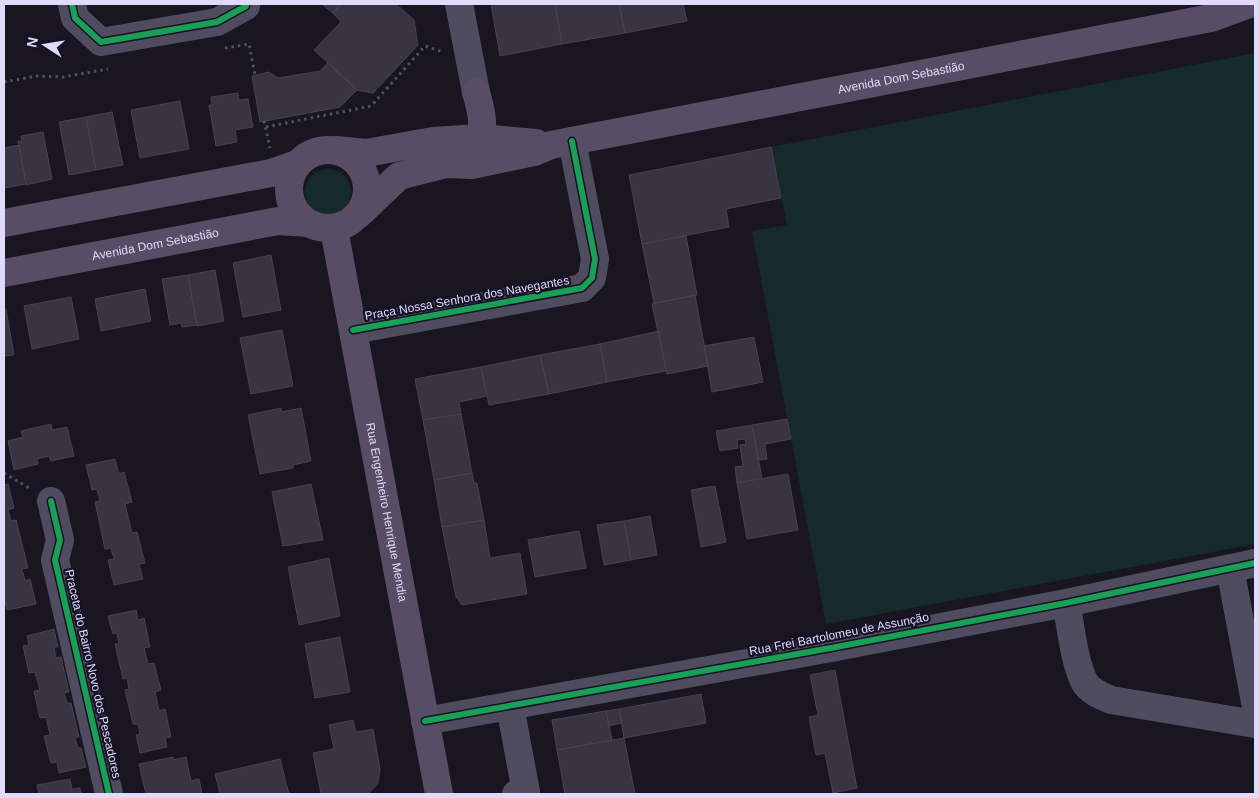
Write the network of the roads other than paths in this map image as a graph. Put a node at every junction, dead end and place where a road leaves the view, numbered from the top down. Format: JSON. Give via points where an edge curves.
{"nodes":[{"id":1,"x":72,"y":4,"type":"edge"},
{"id":2,"x":458,"y":4,"type":"edge"},
{"id":3,"x":1249,"y":4,"type":"edge"},
{"id":4,"x":246,"y":6,"type":"dead end"},
{"id":5,"x":476,"y":92,"type":"junction"},
{"id":6,"x":480,"y":138,"type":"junction"},
{"id":7,"x":561,"y":143,"type":"junction"},
{"id":8,"x":335,"y":150,"type":"junction"},
{"id":9,"x":440,"y":152,"type":"junction"},
{"id":10,"x":298,"y":164,"type":"junction"},
{"id":11,"x":359,"y":214,"type":"junction"},
{"id":12,"x":4,"y":223,"type":"edge"},
{"id":13,"x":321,"y":226,"type":"junction"},
{"id":14,"x":4,"y":273,"type":"edge"},
{"id":15,"x":353,"y":330,"type":"junction"},
{"id":16,"x":51,"y":501,"type":"dead end"},
{"id":17,"x":1243,"y":566,"type":"edge"},
{"id":18,"x":1066,"y":603,"type":"junction"},
{"id":19,"x":1255,"y":702,"type":"edge"},
{"id":20,"x":510,"y":706,"type":"junction"},
{"id":21,"x":425,"y":721,"type":"junction"},
{"id":22,"x":1255,"y":724,"type":"edge"},
{"id":23,"x":109,"y":794,"type":"edge"},
{"id":24,"x":440,"y":794,"type":"edge"},
{"id":25,"x":516,"y":794,"type":"edge"}],
"edges":[{"from":1,"to":4,"type":"street","via":[[75,18],[100,42],[217,22]]},
{"from":2,"to":5,"type":"street"},
{"from":3,"to":7,"type":"main road","name":"Avenida Dom Sebastião","via":[[1211,18]]},
{"from":5,"to":6,"type":"main road","via":[[483,114]]},
{"from":5,"to":9,"type":"main road"},
{"from":6,"to":7,"type":"main road","name":"Avenida Dom Sebastião"},
{"from":6,"to":9,"type":"main road","via":[[471,150]]},
{"from":7,"to":9,"type":"main road","name":"Avenida Dom Sebastião","via":[[534,152],[472,164]]},
{"from":7,"to":15,"type":"street","name":"Praça Nossa Senhora dos Navegantes","via":[[595,259],[592,278],[582,288]]},
{"from":8,"to":9,"type":"main road","name":"Avenida Dom Sebastião"},
{"from":8,"to":10,"type":"main road","via":[[314,152]]},
{"from":8,"to":11,"type":"main road","via":[[347,154],[365,174],[368,187]]},
{"from":9,"to":11,"type":"main road","name":"Avenida Dom Sebastião","via":[[399,176]]},
{"from":10,"to":12,"type":"main road","via":[[271,173]]},
{"from":10,"to":13,"type":"main road","via":[[291,174],[291,203],[298,215]]},
{"from":11,"to":13,"type":"main road","via":[[348,224]]},
{"from":13,"to":14,"type":"main road","name":"Avenida Dom Sebastião","via":[[278,222]]},
{"from":13,"to":15,"type":"main road","name":"Rua Engenheiro Henrique Mendia"},
{"from":15,"to":21,"type":"main road","name":"Rua Engenheiro Henrique Mendia"},
{"from":16,"to":23,"type":"street","name":"Praceta do Bairro Novo dos Pescadores","via":[[60,540],[56,560]]},
{"from":17,"to":18,"type":"street","name":"Rua Frei Bartolomeu de Assunção"},
{"from":17,"to":19,"type":"street"},
{"from":18,"to":20,"type":"street","name":"Rua Frei Bartolomeu de Assunção","via":[[713,680]]},
{"from":18,"to":22,"type":"street","via":[[1080,668],[1086,684],[1096,694],[1111,700]]},
{"from":20,"to":21,"type":"street","name":"Rua Frei Bartolomeu de Assunção"},
{"from":20,"to":25,"type":"street","via":[[526,792]]},
{"from":21,"to":24,"type":"main road","name":"Rua Engenheiro Henrique Mendia"}]}
